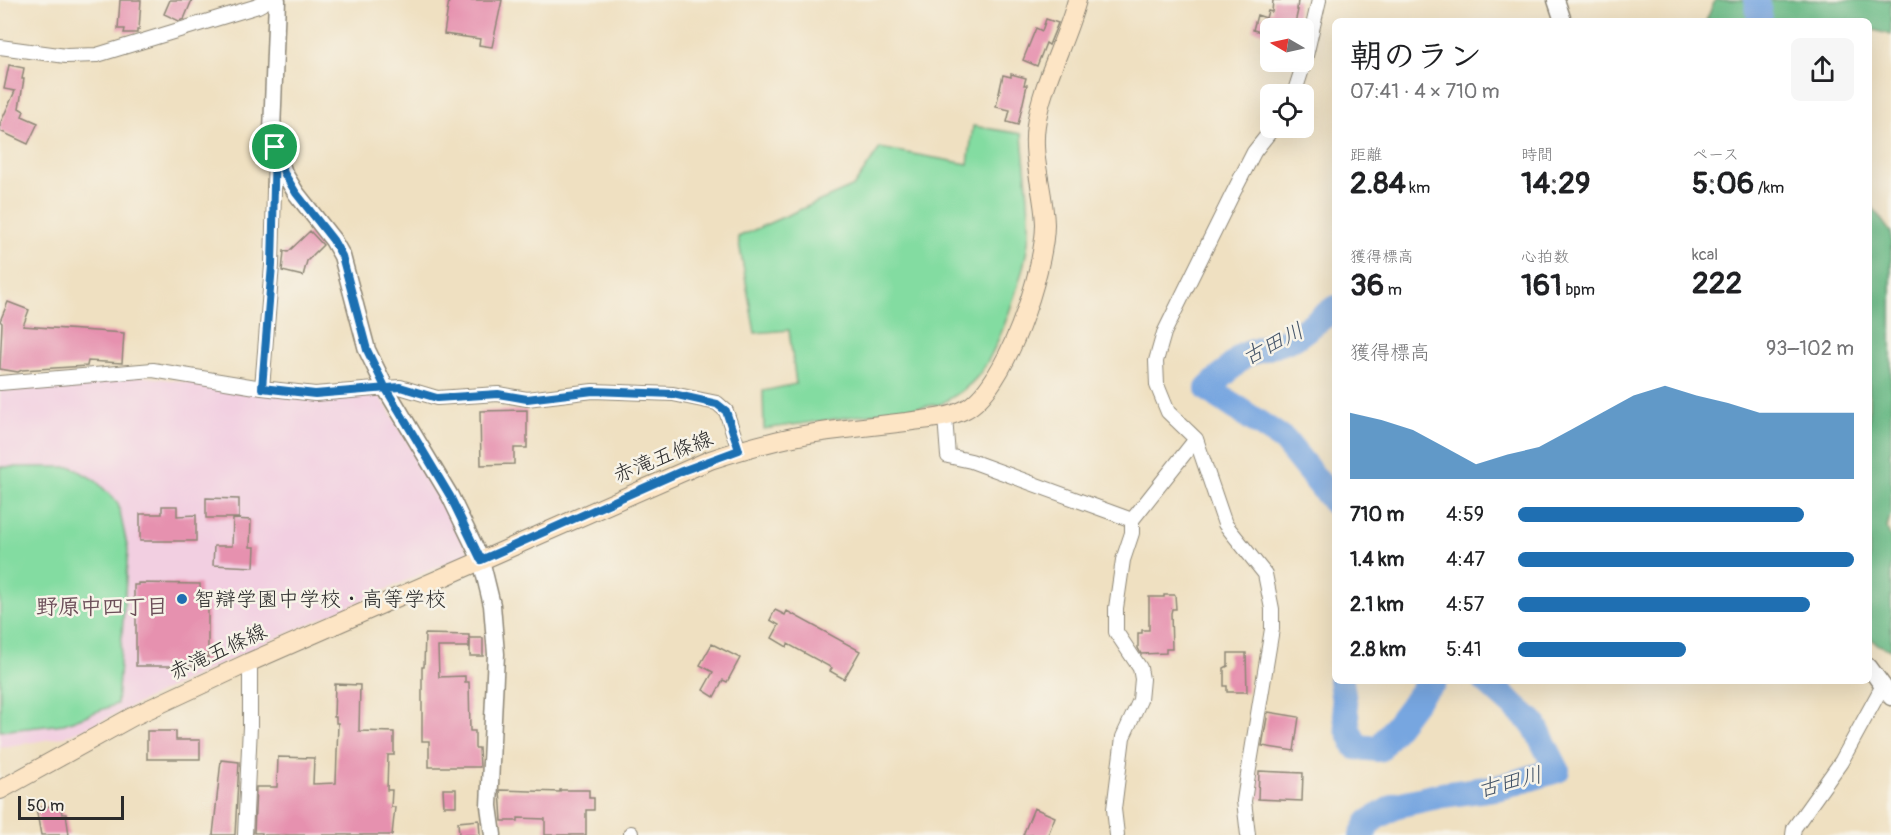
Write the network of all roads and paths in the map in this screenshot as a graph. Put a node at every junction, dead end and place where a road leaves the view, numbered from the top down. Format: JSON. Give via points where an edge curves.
{"nodes":[{"id":1,"x":269,"y":0,"type":"edge"},
{"id":2,"x":277,"y":0,"type":"edge"},
{"id":3,"x":1077,"y":0,"type":"edge"},
{"id":4,"x":1319,"y":0,"type":"edge"},
{"id":5,"x":1556,"y":0,"type":"edge"},
{"id":6,"x":1562,"y":18,"type":"edge"},
{"id":7,"x":0,"y":47,"type":"edge"},
{"id":8,"x":1297,"y":84,"type":"edge"},
{"id":9,"x":1264,"y":138,"type":"edge"},
{"id":10,"x":275,"y":147,"type":"junction"},
{"id":11,"x":0,"y":383,"type":"edge"},
{"id":12,"x":262,"y":388,"type":"junction"},
{"id":13,"x":386,"y":389,"type":"junction"},
{"id":14,"x":945,"y":417,"type":"junction"},
{"id":15,"x":1196,"y":439,"type":"junction"},
{"id":16,"x":739,"y":450,"type":"junction"},
{"id":17,"x":1132,"y":520,"type":"junction"},
{"id":18,"x":481,"y":560,"type":"junction"},
{"id":19,"x":250,"y":662,"type":"junction"},
{"id":20,"x":1872,"y":671,"type":"edge"},
{"id":21,"x":1888,"y":692,"type":"edge"},
{"id":22,"x":0,"y":790,"type":"edge"},
{"id":23,"x":245,"y":835,"type":"edge"},
{"id":24,"x":493,"y":835,"type":"edge"},
{"id":25,"x":1117,"y":835,"type":"edge"},
{"id":26,"x":1248,"y":835,"type":"edge"},
{"id":27,"x":1793,"y":835,"type":"edge"}],
"edges":[{"from":1,"to":7,"type":"street","via":[[97,55],[66,56]]},
{"from":2,"to":10,"type":"street","via":[[272,131]]},
{"from":3,"to":14,"type":"main road","name":"赤滝五條線","via":[[1036,127],[1045,225],[1030,300],[993,383],[978,401]]},
{"from":4,"to":8,"type":"street"},
{"from":5,"to":6,"type":"street"},
{"from":9,"to":15,"type":"street","via":[[1164,333],[1156,361],[1157,385],[1168,412]]},
{"from":10,"to":12,"type":"street","via":[[272,265]]},
{"from":10,"to":13,"type":"street","via":[[296,193],[342,256],[367,350]]},
{"from":11,"to":12,"type":"street","via":[[153,370]]},
{"from":12,"to":13,"type":"street","via":[[315,394]]},
{"from":13,"to":16,"type":"street","via":[[400,387],[437,398],[498,394],[527,399],[593,391],[673,394],[717,404],[726,411]]},
{"from":13,"to":18,"type":"street","via":[[450,496]]},
{"from":14,"to":16,"type":"main road","name":"赤滝五條線","via":[[825,432]]},
{"from":14,"to":17,"type":"street","via":[[948,456],[971,460]]},
{"from":15,"to":17,"type":"street"},
{"from":15,"to":26,"type":"street","via":[[1225,524],[1265,574],[1272,609],[1244,801]]},
{"from":16,"to":18,"type":"main road","name":"赤滝五條線","via":[[682,471]]},
{"from":17,"to":25,"type":"street","via":[[1116,608],[1116,632],[1140,668],[1142,680],[1140,700],[1123,737],[1114,809]]},
{"from":18,"to":19,"type":"main road","name":"赤滝五條線"},
{"from":18,"to":24,"type":"street","via":[[492,605],[496,654],[489,806]]},
{"from":19,"to":22,"type":"main road","name":"赤滝五條線","via":[[132,717]]},
{"from":19,"to":23,"type":"street"},
{"from":20,"to":21,"type":"street"},
{"from":21,"to":27,"type":"street","via":[[1794,828]]}]}
